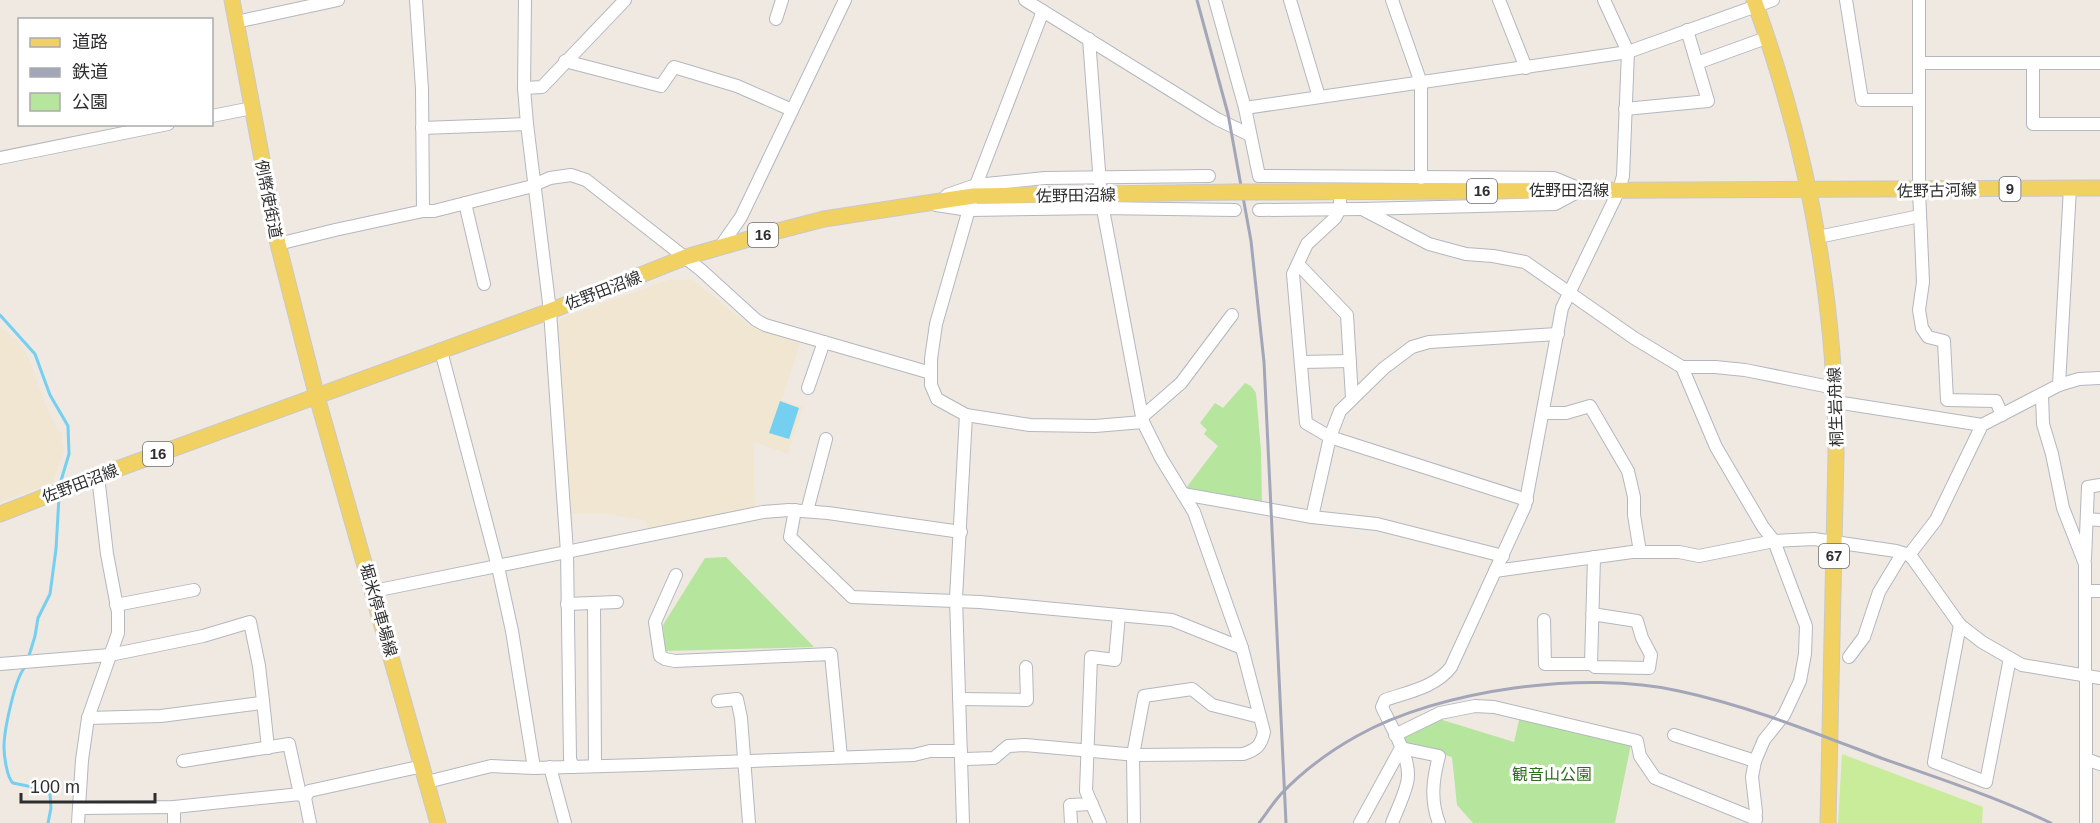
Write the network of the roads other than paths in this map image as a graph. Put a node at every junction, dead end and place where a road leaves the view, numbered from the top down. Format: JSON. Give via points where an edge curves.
{"nodes":[{"id":1,"x":232,"y":0,"type":"edge"},
{"id":2,"x":338,"y":0,"type":"edge"},
{"id":3,"x":416,"y":0,"type":"edge"},
{"id":4,"x":525,"y":0,"type":"edge"},
{"id":5,"x":625,"y":0,"type":"edge"},
{"id":6,"x":782,"y":0,"type":"edge"},
{"id":7,"x":845,"y":0,"type":"edge"},
{"id":8,"x":1025,"y":0,"type":"edge"},
{"id":9,"x":1215,"y":0,"type":"edge"},
{"id":10,"x":1290,"y":0,"type":"edge"},
{"id":11,"x":1392,"y":0,"type":"edge"},
{"id":12,"x":1499,"y":0,"type":"edge"},
{"id":13,"x":1604,"y":0,"type":"edge"},
{"id":14,"x":1773,"y":0,"type":"edge"},
{"id":15,"x":1846,"y":0,"type":"edge"},
{"id":16,"x":1919,"y":0,"type":"edge"},
{"id":17,"x":1755,"y":3,"type":"edge"},
{"id":18,"x":1040,"y":6,"type":"edge"},
{"id":19,"x":776,"y":19,"type":"dead end"},
{"id":20,"x":236,"y":22,"type":"junction"},
{"id":21,"x":1687,"y":30,"type":"junction"},
{"id":22,"x":1766,"y":38,"type":"junction"},
{"id":23,"x":1089,"y":39,"type":"junction"},
{"id":24,"x":1628,"y":52,"type":"junction"},
{"id":25,"x":565,"y":61,"type":"junction"},
{"id":26,"x":1697,"y":63,"type":"junction"},
{"id":27,"x":1919,"y":63,"type":"junction"},
{"id":28,"x":2100,"y":63,"type":"edge"},
{"id":29,"x":2033,"y":64,"type":"junction"},
{"id":30,"x":1526,"y":68,"type":"junction"},
{"id":31,"x":1421,"y":83,"type":"junction"},
{"id":32,"x":524,"y":87,"type":"junction"},
{"id":33,"x":1318,"y":97,"type":"junction"},
{"id":34,"x":1919,"y":100,"type":"junction"},
{"id":35,"x":252,"y":108,"type":"junction"},
{"id":36,"x":1245,"y":108,"type":"junction"},
{"id":37,"x":1625,"y":109,"type":"junction"},
{"id":38,"x":792,"y":110,"type":"junction"},
{"id":39,"x":213,"y":116,"type":"edge"},
{"id":40,"x":527,"y":124,"type":"junction"},
{"id":41,"x":2100,"y":124,"type":"edge"},
{"id":42,"x":158,"y":126,"type":"edge"},
{"id":43,"x":422,"y":128,"type":"junction"},
{"id":44,"x":1250,"y":135,"type":"junction"},
{"id":45,"x":0,"y":158,"type":"edge"},
{"id":46,"x":1209,"y":176,"type":"dead end"},
{"id":47,"x":1421,"y":178,"type":"junction"},
{"id":48,"x":1100,"y":181,"type":"junction"},
{"id":49,"x":535,"y":183,"type":"junction"},
{"id":50,"x":2070,"y":188,"type":"junction"},
{"id":51,"x":2100,"y":188,"type":"edge"},
{"id":52,"x":1582,"y":190,"type":"junction"},
{"id":53,"x":1619,"y":190,"type":"junction"},
{"id":54,"x":1919,"y":190,"type":"junction"},
{"id":55,"x":1809,"y":191,"type":"junction"},
{"id":56,"x":973,"y":197,"type":"junction"},
{"id":57,"x":465,"y":203,"type":"junction"},
{"id":58,"x":1340,"y":205,"type":"junction"},
{"id":59,"x":1102,"y":206,"type":"junction"},
{"id":60,"x":1362,"y":209,"type":"junction"},
{"id":61,"x":1235,"y":210,"type":"dead end"},
{"id":62,"x":1259,"y":210,"type":"dead end"},
{"id":63,"x":423,"y":211,"type":"junction"},
{"id":64,"x":1920,"y":216,"type":"junction"},
{"id":65,"x":1818,"y":237,"type":"junction"},
{"id":66,"x":278,"y":244,"type":"junction"},
{"id":67,"x":720,"y":247,"type":"junction"},
{"id":68,"x":686,"y":257,"type":"junction"},
{"id":69,"x":1298,"y":264,"type":"junction"},
{"id":70,"x":484,"y":284,"type":"dead end"},
{"id":71,"x":1569,"y":291,"type":"junction"},
{"id":72,"x":550,"y":310,"type":"junction"},
{"id":73,"x":1232,"y":315,"type":"dead end"},
{"id":74,"x":1558,"y":334,"type":"junction"},
{"id":75,"x":824,"y":342,"type":"junction"},
{"id":76,"x":441,"y":351,"type":"junction"},
{"id":77,"x":1350,"y":361,"type":"junction"},
{"id":78,"x":1301,"y":362,"type":"junction"},
{"id":79,"x":1682,"y":367,"type":"junction"},
{"id":80,"x":931,"y":373,"type":"junction"},
{"id":81,"x":2100,"y":378,"type":"edge"},
{"id":82,"x":2059,"y":385,"type":"junction"},
{"id":83,"x":808,"y":388,"type":"dead end"},
{"id":84,"x":1836,"y":395,"type":"junction"},
{"id":85,"x":2042,"y":395,"type":"junction"},
{"id":86,"x":317,"y":397,"type":"junction"},
{"id":87,"x":1352,"y":398,"type":"junction"},
{"id":88,"x":1543,"y":413,"type":"junction"},
{"id":89,"x":966,"y":415,"type":"junction"},
{"id":90,"x":2002,"y":415,"type":"junction"},
{"id":91,"x":1142,"y":420,"type":"junction"},
{"id":92,"x":1982,"y":425,"type":"junction"},
{"id":93,"x":1330,"y":437,"type":"junction"},
{"id":94,"x":826,"y":438,"type":"dead end"},
{"id":95,"x":98,"y":476,"type":"junction"},
{"id":96,"x":2100,"y":485,"type":"edge"},
{"id":97,"x":1183,"y":494,"type":"junction"},
{"id":98,"x":1527,"y":500,"type":"junction"},
{"id":99,"x":801,"y":511,"type":"junction"},
{"id":100,"x":0,"y":514,"type":"edge"},
{"id":101,"x":1312,"y":517,"type":"junction"},
{"id":102,"x":2087,"y":519,"type":"junction"},
{"id":103,"x":2100,"y":520,"type":"edge"},
{"id":104,"x":960,"y":532,"type":"junction"},
{"id":105,"x":1774,"y":541,"type":"junction"},
{"id":106,"x":1834,"y":542,"type":"junction"},
{"id":107,"x":567,"y":552,"type":"junction"},
{"id":108,"x":1640,"y":552,"type":"junction"},
{"id":109,"x":1905,"y":555,"type":"junction"},
{"id":110,"x":1503,"y":556,"type":"junction"},
{"id":111,"x":1594,"y":557,"type":"junction"},
{"id":112,"x":2085,"y":564,"type":"junction"},
{"id":113,"x":498,"y":567,"type":"junction"},
{"id":114,"x":1496,"y":572,"type":"junction"},
{"id":115,"x":676,"y":575,"type":"dead end"},
{"id":116,"x":194,"y":590,"type":"dead end"},
{"id":117,"x":374,"y":591,"type":"junction"},
{"id":118,"x":2085,"y":591,"type":"junction"},
{"id":119,"x":2100,"y":591,"type":"edge"},
{"id":120,"x":617,"y":602,"type":"dead end"},
{"id":121,"x":956,"y":602,"type":"junction"},
{"id":122,"x":594,"y":603,"type":"junction"},
{"id":123,"x":567,"y":604,"type":"junction"},
{"id":124,"x":116,"y":605,"type":"junction"},
{"id":125,"x":1592,"y":614,"type":"junction"},
{"id":126,"x":1119,"y":615,"type":"junction"},
{"id":127,"x":1545,"y":620,"type":"dead end"},
{"id":128,"x":1960,"y":625,"type":"junction"},
{"id":129,"x":1242,"y":648,"type":"junction"},
{"id":130,"x":110,"y":655,"type":"junction"},
{"id":131,"x":1849,"y":657,"type":"dead end"},
{"id":132,"x":2010,"y":658,"type":"junction"},
{"id":133,"x":0,"y":664,"type":"edge"},
{"id":134,"x":1591,"y":664,"type":"junction"},
{"id":135,"x":1026,"y":667,"type":"dead end"},
{"id":136,"x":2086,"y":677,"type":"junction"},
{"id":137,"x":2100,"y":678,"type":"edge"},
{"id":138,"x":959,"y":699,"type":"junction"},
{"id":139,"x":263,"y":700,"type":"junction"},
{"id":140,"x":718,"y":701,"type":"dead end"},
{"id":141,"x":1260,"y":717,"type":"junction"},
{"id":142,"x":88,"y":718,"type":"junction"},
{"id":143,"x":1395,"y":735,"type":"junction"},
{"id":144,"x":1674,"y":735,"type":"dead end"},
{"id":145,"x":268,"y":748,"type":"junction"},
{"id":146,"x":1401,"y":748,"type":"junction"},
{"id":147,"x":1089,"y":750,"type":"junction"},
{"id":148,"x":961,"y":754,"type":"junction"},
{"id":149,"x":1133,"y":755,"type":"junction"},
{"id":150,"x":841,"y":757,"type":"junction"},
{"id":151,"x":2086,"y":759,"type":"junction"},
{"id":152,"x":183,"y":761,"type":"dead end"},
{"id":153,"x":1755,"y":761,"type":"junction"},
{"id":154,"x":744,"y":762,"type":"junction"},
{"id":155,"x":2100,"y":764,"type":"edge"},
{"id":156,"x":423,"y":766,"type":"junction"},
{"id":157,"x":595,"y":766,"type":"junction"},
{"id":158,"x":550,"y":767,"type":"junction"},
{"id":159,"x":573,"y":767,"type":"junction"},
{"id":160,"x":534,"y":768,"type":"junction"},
{"id":161,"x":427,"y":782,"type":"junction"},
{"id":162,"x":302,"y":796,"type":"junction"},
{"id":163,"x":1092,"y":804,"type":"junction"},
{"id":164,"x":174,"y":807,"type":"junction"},
{"id":165,"x":80,"y":808,"type":"junction"},
{"id":166,"x":1755,"y":821,"type":"edge"},
{"id":167,"x":78,"y":823,"type":"edge"},
{"id":168,"x":174,"y":823,"type":"edge"},
{"id":169,"x":310,"y":823,"type":"edge"},
{"id":170,"x":438,"y":823,"type":"edge"},
{"id":171,"x":565,"y":823,"type":"edge"},
{"id":172,"x":748,"y":823,"type":"edge"},
{"id":173,"x":963,"y":823,"type":"edge"},
{"id":174,"x":1071,"y":823,"type":"edge"},
{"id":175,"x":1100,"y":823,"type":"edge"},
{"id":176,"x":1134,"y":823,"type":"edge"},
{"id":177,"x":1360,"y":823,"type":"edge"},
{"id":178,"x":1392,"y":823,"type":"edge"},
{"id":179,"x":1440,"y":823,"type":"edge"},
{"id":180,"x":1828,"y":823,"type":"edge"},
{"id":181,"x":2085,"y":823,"type":"edge"}],
"edges":[{"from":1,"to":20,"type":"main road","name":"例幣使街道"},
{"from":2,"to":20,"type":"street"},
{"from":3,"to":43,"type":"street"},
{"from":4,"to":32,"type":"street"},
{"from":5,"to":25,"type":"street"},
{"from":6,"to":19,"type":"street"},
{"from":7,"to":38,"type":"street"},
{"from":8,"to":18,"type":"street"},
{"from":9,"to":36,"type":"street"},
{"from":10,"to":33,"type":"street"},
{"from":11,"to":31,"type":"street"},
{"from":12,"to":30,"type":"street"},
{"from":13,"to":24,"type":"street"},
{"from":14,"to":17,"type":"street"},
{"from":15,"to":34,"type":"street","via":[[1862,100]]},
{"from":16,"to":27,"type":"street"},
{"from":17,"to":21,"type":"street"},
{"from":17,"to":22,"type":"main road","name":"桐生岩舟線","number":"67"},
{"from":18,"to":23,"type":"street"},
{"from":18,"to":56,"type":"street"},
{"from":20,"to":35,"type":"main road","name":"例幣使街道"},
{"from":21,"to":24,"type":"street"},
{"from":21,"to":26,"type":"street"},
{"from":22,"to":26,"type":"street"},
{"from":22,"to":55,"type":"main road","name":"桐生岩舟線","number":"67"},
{"from":23,"to":44,"type":"street","via":[[1217,119]]},
{"from":23,"to":48,"type":"street"},
{"from":24,"to":30,"type":"street"},
{"from":24,"to":37,"type":"street"},
{"from":25,"to":32,"type":"street","via":[[542,87]]},
{"from":25,"to":38,"type":"street","via":[[661,86],[674,67],[737,86]]},
{"from":26,"to":37,"type":"street","via":[[1708,101]]},
{"from":27,"to":29,"type":"street"},
{"from":27,"to":34,"type":"street"},
{"from":28,"to":29,"type":"street"},
{"from":29,"to":41,"type":"street","via":[[2033,124]]},
{"from":30,"to":31,"type":"street"},
{"from":31,"to":33,"type":"street"},
{"from":31,"to":47,"type":"street"},
{"from":32,"to":40,"type":"street"},
{"from":33,"to":36,"type":"street"},
{"from":34,"to":54,"type":"street"},
{"from":35,"to":39,"type":"street"},
{"from":35,"to":66,"type":"main road","name":"例幣使街道"},
{"from":36,"to":44,"type":"street"},
{"from":37,"to":53,"type":"street"},
{"from":38,"to":67,"type":"street","via":[[741,217]]},
{"from":40,"to":43,"type":"street"},
{"from":40,"to":49,"type":"street"},
{"from":42,"to":45,"type":"street"},
{"from":43,"to":63,"type":"street"},
{"from":44,"to":47,"type":"street","via":[[1259,176]]},
{"from":46,"to":48,"type":"street"},
{"from":47,"to":52,"type":"street","via":[[1554,178]]},
{"from":48,"to":56,"type":"street","via":[[1045,178]]},
{"from":49,"to":57,"type":"street"},
{"from":49,"to":68,"type":"street","via":[[571,175],[586,180]]},
{"from":49,"to":72,"type":"street"},
{"from":50,"to":51,"type":"main road","name":"佐野古河線","number":"9"},
{"from":50,"to":54,"type":"main road","name":"佐野古河線","number":"9"},
{"from":50,"to":82,"type":"street"},
{"from":52,"to":53,"type":"main road","name":"佐野田沼線","number":"16"},
{"from":52,"to":56,"type":"main road","name":"佐野田沼線","number":"16","bridge":true},
{"from":52,"to":60,"type":"street","via":[[1555,204]]},
{"from":53,"to":55,"type":"main road","name":"佐野田沼線","number":"16"},
{"from":53,"to":71,"type":"street"},
{"from":54,"to":55,"type":"main road","name":"佐野古河線","number":"9"},
{"from":54,"to":64,"type":"street"},
{"from":55,"to":65,"type":"main road","name":"桐生岩舟線","number":"67"},
{"from":56,"to":59,"type":"street"},
{"from":56,"to":67,"type":"main road","name":"佐野田沼線","number":"16","via":[[824,219]]},
{"from":56,"to":80,"type":"street","via":[[936,324]]},
{"from":57,"to":63,"type":"street"},
{"from":57,"to":70,"type":"street"},
{"from":58,"to":60,"type":"street"},
{"from":58,"to":62,"type":"street"},
{"from":58,"to":69,"type":"street","via":[[1335,218],[1307,244]]},
{"from":59,"to":61,"type":"street"},
{"from":59,"to":91,"type":"street"},
{"from":60,"to":71,"type":"street","via":[[1429,244],[1466,254],[1525,262]]},
{"from":63,"to":66,"type":"street"},
{"from":64,"to":65,"type":"street"},
{"from":64,"to":90,"type":"street","via":[[1923,282],[1919,310],[1928,337],[1944,341],[1947,400],[1996,401]]},
{"from":65,"to":84,"type":"main road","name":"桐生岩舟線","number":"67"},
{"from":66,"to":86,"type":"main road","name":"例幣使街道"},
{"from":67,"to":68,"type":"main road","name":"佐野田沼線","number":"16"},
{"from":68,"to":72,"type":"main road","name":"佐野田沼線","number":"16"},
{"from":68,"to":75,"type":"street","via":[[756,320]]},
{"from":69,"to":77,"type":"street","via":[[1347,315]]},
{"from":69,"to":78,"type":"street","via":[[1293,274]]},
{"from":71,"to":74,"type":"street"},
{"from":71,"to":79,"type":"street"},
{"from":72,"to":76,"type":"main road","name":"佐野田沼線","number":"16"},
{"from":72,"to":107,"type":"street"},
{"from":73,"to":91,"type":"street","via":[[1181,383]]},
{"from":74,"to":87,"type":"street","via":[[1429,342],[1412,347]]},
{"from":74,"to":88,"type":"street"},
{"from":75,"to":80,"type":"street"},
{"from":75,"to":83,"type":"street"},
{"from":76,"to":86,"type":"main road","name":"佐野田沼線","number":"16"},
{"from":76,"to":113,"type":"street"},
{"from":77,"to":78,"type":"street"},
{"from":77,"to":87,"type":"street"},
{"from":78,"to":93,"type":"street","via":[[1306,423]]},
{"from":79,"to":84,"type":"street","via":[[1745,370]]},
{"from":79,"to":105,"type":"street","via":[[1716,447]]},
{"from":80,"to":89,"type":"street","via":[[937,399]]},
{"from":81,"to":82,"type":"street"},
{"from":82,"to":85,"type":"street"},
{"from":84,"to":92,"type":"street"},
{"from":84,"to":106,"type":"main road","name":"桐生岩舟線","number":"67"},
{"from":85,"to":90,"type":"street"},
{"from":85,"to":112,"type":"street","via":[[2043,424],[2063,508]]},
{"from":86,"to":95,"type":"main road","name":"佐野田沼線","number":"16"},
{"from":86,"to":117,"type":"main road","name":"堀米停車場線"},
{"from":87,"to":93,"type":"street","via":[[1340,411]]},
{"from":88,"to":98,"type":"street"},
{"from":88,"to":108,"type":"street","via":[[1566,413],[1590,406],[1628,471]]},
{"from":89,"to":91,"type":"street","via":[[1030,424],[1095,426]]},
{"from":89,"to":104,"type":"street"},
{"from":90,"to":92,"type":"street"},
{"from":91,"to":97,"type":"street"},
{"from":92,"to":109,"type":"street","via":[[1935,520]]},
{"from":93,"to":98,"type":"street"},
{"from":93,"to":101,"type":"street"},
{"from":94,"to":99,"type":"street"},
{"from":95,"to":100,"type":"main road","name":"佐野田沼線","number":"16"},
{"from":95,"to":124,"type":"street"},
{"from":96,"to":102,"type":"street","via":[[2088,487]]},
{"from":97,"to":101,"type":"street"},
{"from":97,"to":129,"type":"street","via":[[1194,512]]},
{"from":98,"to":110,"type":"street"},
{"from":99,"to":104,"type":"street"},
{"from":99,"to":107,"type":"street","via":[[763,512]]},
{"from":99,"to":121,"type":"street","via":[[790,537],[852,597]]},
{"from":101,"to":110,"type":"street","via":[[1377,524]]},
{"from":102,"to":103,"type":"street"},
{"from":102,"to":112,"type":"street"},
{"from":104,"to":121,"type":"street"},
{"from":105,"to":106,"type":"street"},
{"from":105,"to":108,"type":"street","via":[[1699,556]]},
{"from":105,"to":153,"type":"street","via":[[1804,620],[1806,645],[1800,681]]},
{"from":106,"to":109,"type":"street"},
{"from":106,"to":180,"type":"main road","name":"桐生岩舟線","number":"67"},
{"from":107,"to":113,"type":"street"},
{"from":107,"to":123,"type":"street"},
{"from":108,"to":111,"type":"street"},
{"from":109,"to":128,"type":"street","via":[[1913,559]]},
{"from":109,"to":131,"type":"street","via":[[1879,592],[1864,637]]},
{"from":110,"to":114,"type":"street"},
{"from":111,"to":114,"type":"street"},
{"from":111,"to":125,"type":"street"},
{"from":112,"to":118,"type":"street"},
{"from":113,"to":117,"type":"street"},
{"from":113,"to":160,"type":"street"},
{"from":114,"to":143,"type":"street","via":[[1444,677],[1385,700],[1382,707]]},
{"from":115,"to":150,"type":"street","via":[[655,622],[660,656],[675,661],[831,654]]},
{"from":116,"to":124,"type":"street"},
{"from":117,"to":156,"type":"main road","name":"堀米停車場線"},
{"from":118,"to":119,"type":"street"},
{"from":118,"to":136,"type":"street"},
{"from":120,"to":122,"type":"street"},
{"from":121,"to":126,"type":"street"},
{"from":121,"to":138,"type":"street"},
{"from":122,"to":123,"type":"street"},
{"from":122,"to":157,"type":"street"},
{"from":123,"to":159,"type":"street"},
{"from":124,"to":130,"type":"street","via":[[118,633]]},
{"from":125,"to":134,"type":"street"},
{"from":125,"to":134,"type":"street","via":[[1637,621],[1651,655],[1648,668]]},
{"from":126,"to":129,"type":"street","via":[[1172,620]]},
{"from":126,"to":147,"type":"street","via":[[1115,660],[1091,657]]},
{"from":127,"to":134,"type":"street","via":[[1545,664]]},
{"from":128,"to":132,"type":"street"},
{"from":128,"to":132,"type":"street","via":[[1934,762],[1986,782]]},
{"from":129,"to":141,"type":"street"},
{"from":130,"to":133,"type":"street"},
{"from":130,"to":139,"type":"street","via":[[250,622]]},
{"from":130,"to":142,"type":"street"},
{"from":132,"to":136,"type":"street","via":[[2022,665]]},
{"from":135,"to":138,"type":"street","via":[[1027,699]]},
{"from":136,"to":137,"type":"street"},
{"from":136,"to":151,"type":"street"},
{"from":138,"to":148,"type":"street"},
{"from":139,"to":142,"type":"street","via":[[259,704],[161,716]]},
{"from":139,"to":145,"type":"street"},
{"from":140,"to":154,"type":"street","via":[[737,699]]},
{"from":141,"to":149,"type":"street","via":[[1262,742],[1256,750],[1243,754]]},
{"from":141,"to":149,"type":"street","via":[[1212,705],[1192,689],[1144,696]]},
{"from":142,"to":165,"type":"street"},
{"from":143,"to":146,"type":"street"},
{"from":143,"to":166,"type":"street","via":[[1440,713],[1465,707],[1494,707],[1570,724],[1637,741],[1640,756],[1655,778]]},
{"from":144,"to":153,"type":"street"},
{"from":145,"to":152,"type":"street"},
{"from":145,"to":162,"type":"street","via":[[289,744]]},
{"from":146,"to":177,"type":"street"},
{"from":146,"to":178,"type":"street","via":[[1408,781]]},
{"from":146,"to":179,"type":"street","via":[[1438,756],[1433,783]]},
{"from":147,"to":148,"type":"street","via":[[1025,745],[1008,746],[994,758],[966,759]]},
{"from":147,"to":149,"type":"street"},
{"from":147,"to":163,"type":"street","via":[[1086,791]]},
{"from":148,"to":150,"type":"street","via":[[930,751]]},
{"from":148,"to":173,"type":"street"},
{"from":149,"to":176,"type":"street"},
{"from":150,"to":154,"type":"street"},
{"from":151,"to":155,"type":"street"},
{"from":151,"to":181,"type":"street"},
{"from":153,"to":166,"type":"street"},
{"from":154,"to":157,"type":"street"},
{"from":154,"to":172,"type":"street"},
{"from":156,"to":161,"type":"main road","name":"堀米停車場線"},
{"from":156,"to":162,"type":"street","via":[[309,791]]},
{"from":157,"to":159,"type":"street"},
{"from":158,"to":159,"type":"street"},
{"from":158,"to":160,"type":"street"},
{"from":158,"to":171,"type":"street"},
{"from":160,"to":161,"type":"street","via":[[491,766]]},
{"from":161,"to":170,"type":"main road","name":"堀米停車場線"},
{"from":162,"to":164,"type":"street"},
{"from":162,"to":169,"type":"street"},
{"from":163,"to":174,"type":"street","via":[[1070,805]]},
{"from":163,"to":175,"type":"street"},
{"from":164,"to":165,"type":"street"},
{"from":164,"to":168,"type":"street"},
{"from":165,"to":167,"type":"street"}]}
